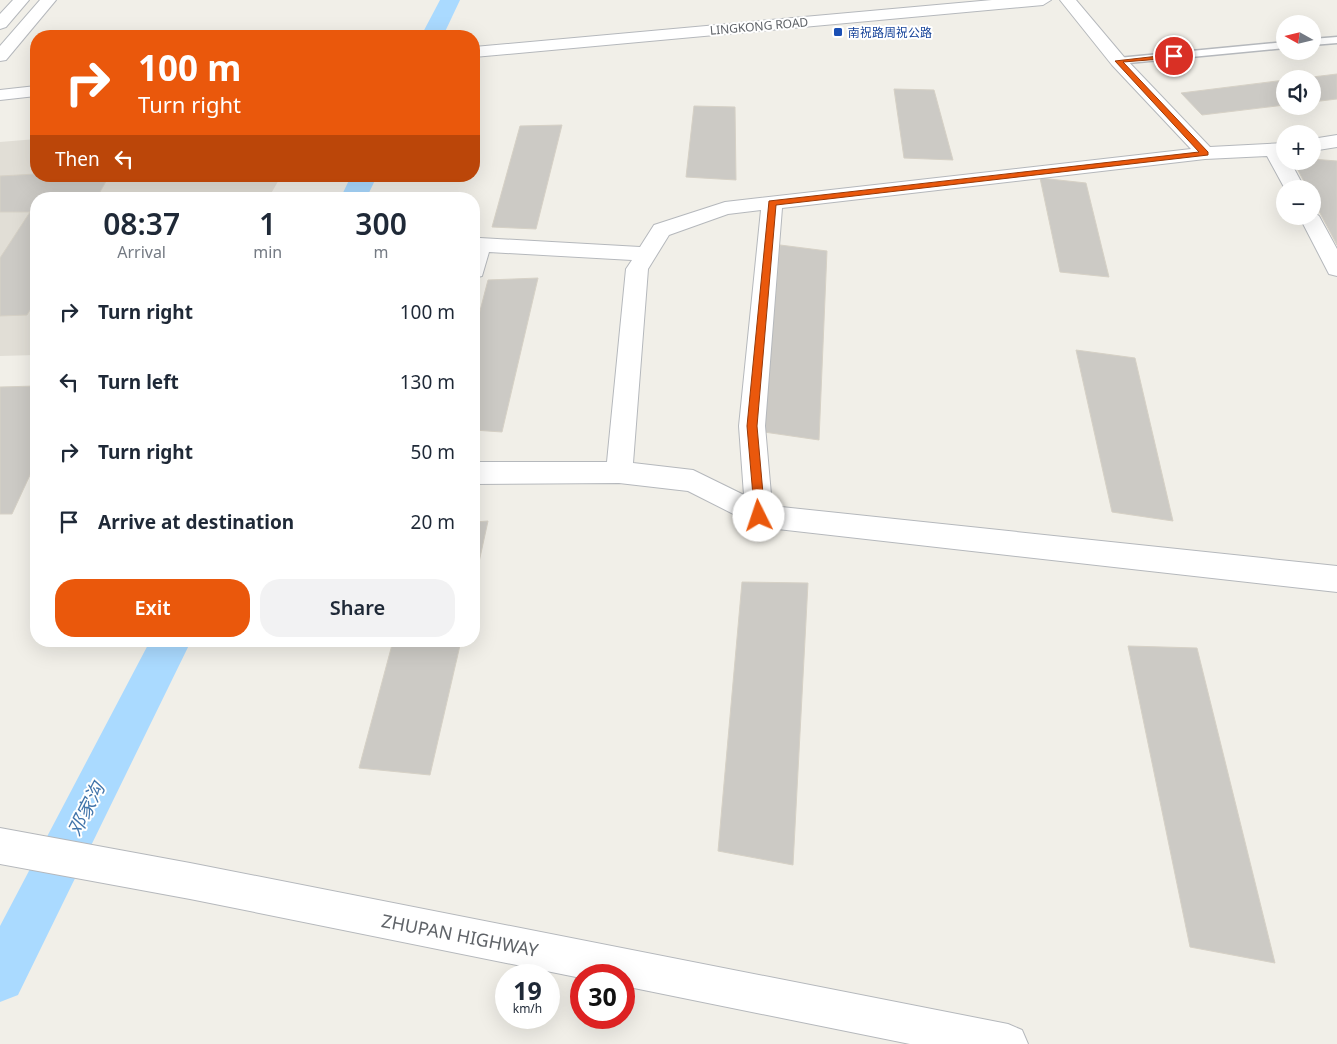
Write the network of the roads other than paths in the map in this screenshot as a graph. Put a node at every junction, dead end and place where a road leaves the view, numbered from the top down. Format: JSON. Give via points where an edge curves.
{"nodes":[{"id":1,"x":21,"y":0,"type":"edge"},
{"id":2,"x":48,"y":0,"type":"edge"},
{"id":3,"x":952,"y":0,"type":"edge"},
{"id":4,"x":1043,"y":0,"type":"edge"},
{"id":5,"x":1068,"y":0,"type":"edge"},
{"id":6,"x":0,"y":24,"type":"edge"},
{"id":7,"x":480,"y":39,"type":"edge"},
{"id":8,"x":1337,"y":40,"type":"edge"},
{"id":9,"x":1321,"y":41,"type":"edge"},
{"id":10,"x":1276,"y":46,"type":"edge"},
{"id":11,"x":480,"y":51,"type":"edge"},
{"id":12,"x":0,"y":56,"type":"edge"},
{"id":13,"x":1118,"y":61,"type":"junction"},
{"id":14,"x":30,"y":78,"type":"edge"},
{"id":15,"x":0,"y":81,"type":"edge"},
{"id":16,"x":30,"y":92,"type":"edge"},
{"id":17,"x":0,"y":95,"type":"edge"},
{"id":18,"x":1337,"y":141,"type":"edge"},
{"id":19,"x":1321,"y":143,"type":"edge"},
{"id":20,"x":1276,"y":149,"type":"edge"},
{"id":21,"x":1205,"y":153,"type":"junction"},
{"id":22,"x":772,"y":203,"type":"junction"},
{"id":23,"x":1314,"y":225,"type":"edge"},
{"id":24,"x":480,"y":245,"type":"edge"},
{"id":25,"x":646,"y":254,"type":"junction"},
{"id":26,"x":1337,"y":269,"type":"edge"},
{"id":27,"x":619,"y":472,"type":"junction"},
{"id":28,"x":480,"y":473,"type":"edge"},
{"id":29,"x":759,"y":516,"type":"junction"},
{"id":30,"x":1337,"y":579,"type":"edge"},
{"id":31,"x":0,"y":846,"type":"edge"},
{"id":32,"x":1008,"y":1044,"type":"edge"}],
"edges":[{"from":1,"to":6,"type":"street"},
{"from":2,"to":12,"type":"street"},
{"from":3,"to":7,"type":"street","name":"LINGKONG ROAD"},
{"from":4,"to":11,"type":"street","name":"LINGKONG ROAD"},
{"from":5,"to":13,"type":"street"},
{"from":8,"to":9,"type":"lane"},
{"from":10,"to":13,"type":"lane"},
{"from":13,"to":21,"type":"street"},
{"from":14,"to":15,"type":"street"},
{"from":16,"to":17,"type":"street"},
{"from":18,"to":19,"type":"street"},
{"from":20,"to":21,"type":"street"},
{"from":21,"to":22,"type":"street"},
{"from":22,"to":25,"type":"street","via":[[725,208],[661,230]]},
{"from":22,"to":29,"type":"street","via":[[752,426]]},
{"from":23,"to":26,"type":"street"},
{"from":24,"to":25,"type":"street"},
{"from":25,"to":27,"type":"street","via":[[637,269]]},
{"from":27,"to":28,"type":"street"},
{"from":27,"to":29,"type":"street","via":[[693,481]]},
{"from":29,"to":30,"type":"street"},
{"from":31,"to":32,"type":"street","name":"ZHUPAN HIGHWAY"}]}
